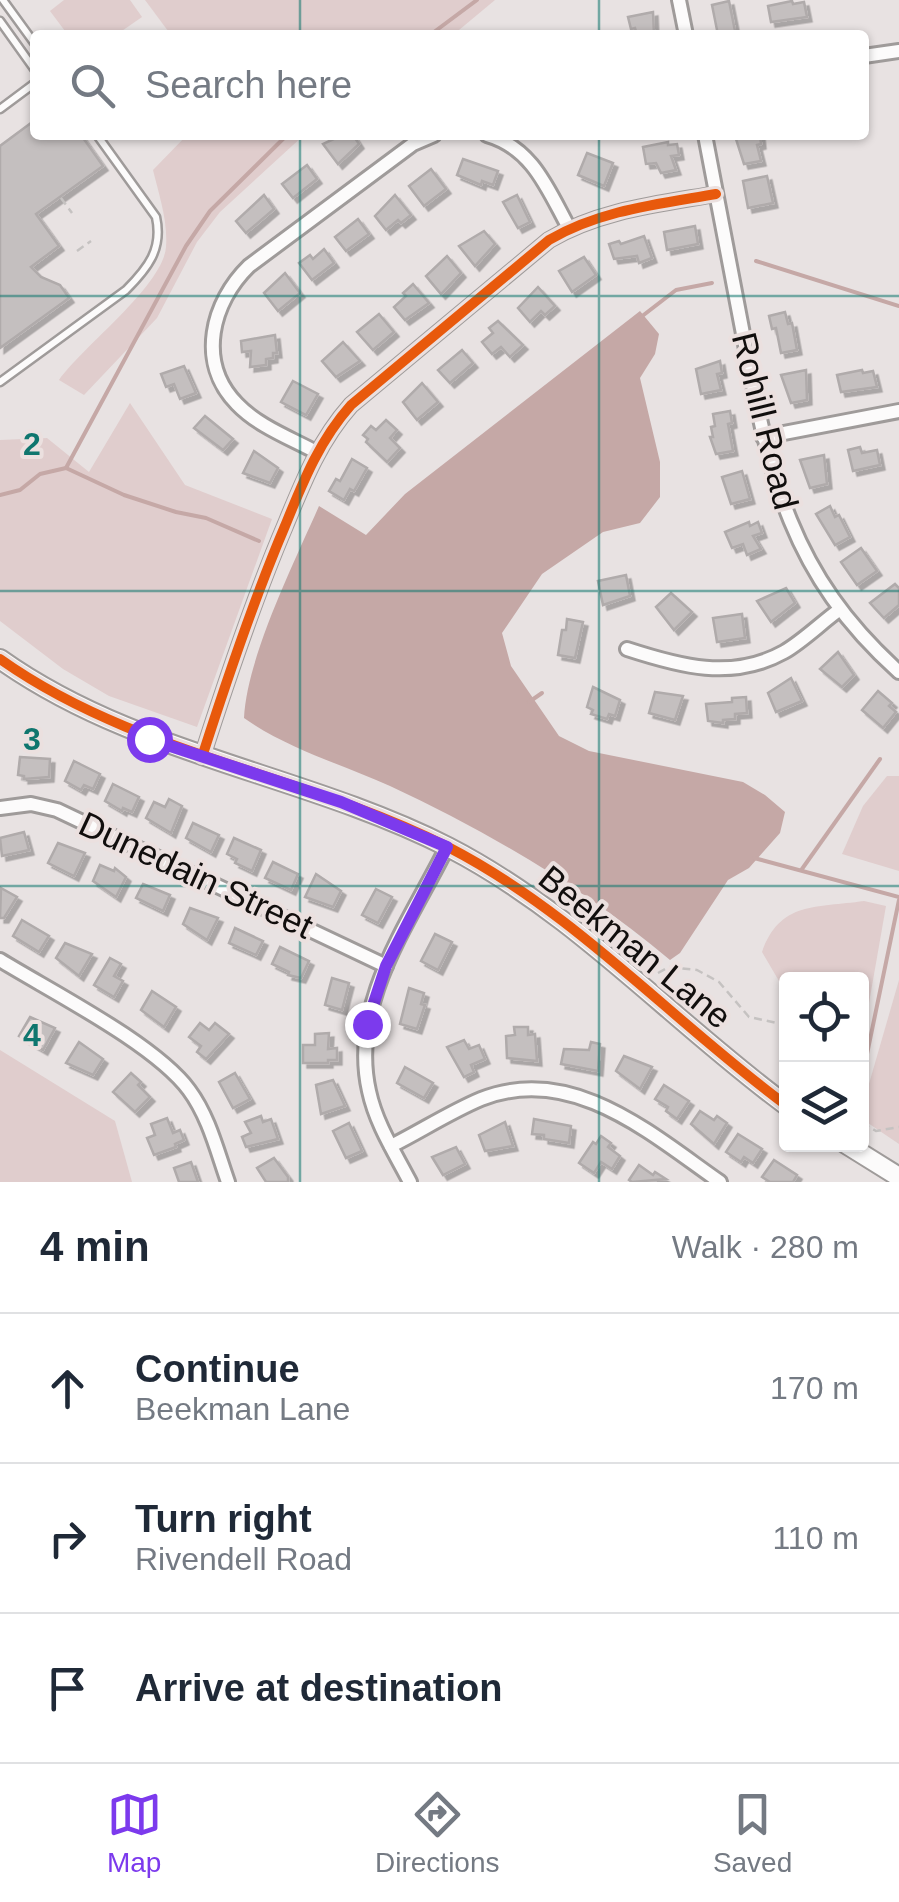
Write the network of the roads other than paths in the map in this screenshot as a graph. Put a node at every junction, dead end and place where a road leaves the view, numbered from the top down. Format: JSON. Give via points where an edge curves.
{"nodes":[{"id":1,"x":3,"y":0,"type":"edge"},
{"id":2,"x":679,"y":0,"type":"edge"},
{"id":3,"x":0,"y":20,"type":"edge"},
{"id":4,"x":685,"y":30,"type":"edge"},
{"id":5,"x":30,"y":37,"type":"edge"},
{"id":6,"x":899,"y":51,"type":"edge"},
{"id":7,"x":869,"y":55,"type":"edge"},
{"id":8,"x":30,"y":63,"type":"edge"},
{"id":9,"x":30,"y":88,"type":"edge"},
{"id":10,"x":0,"y":109,"type":"edge"},
{"id":11,"x":101,"y":140,"type":"edge"},
{"id":12,"x":423,"y":140,"type":"edge"},
{"id":13,"x":498,"y":140,"type":"edge"},
{"id":14,"x":706,"y":140,"type":"edge"},
{"id":15,"x":716,"y":194,"type":"junction"},
{"id":16,"x":570,"y":228,"type":"junction"},
{"id":17,"x":0,"y":382,"type":"edge"},
{"id":18,"x":899,"y":411,"type":"edge"},
{"id":19,"x":762,"y":437,"type":"junction"},
{"id":20,"x":316,"y":452,"type":"junction"},
{"id":21,"x":839,"y":610,"type":"junction"},
{"id":22,"x":626,"y":649,"type":"dead end"},
{"id":23,"x":0,"y":659,"type":"edge"},
{"id":24,"x":899,"y":672,"type":"edge"},
{"id":25,"x":202,"y":757,"type":"junction"},
{"id":26,"x":0,"y":808,"type":"edge"},
{"id":27,"x":447,"y":847,"type":"junction"},
{"id":28,"x":0,"y":960,"type":"edge"},
{"id":29,"x":386,"y":966,"type":"junction"},
{"id":30,"x":779,"y":1098,"type":"edge"},
{"id":31,"x":391,"y":1146,"type":"junction"},
{"id":32,"x":859,"y":1152,"type":"edge"},
{"id":33,"x":899,"y":1177,"type":"edge"},
{"id":34,"x":228,"y":1182,"type":"edge"},
{"id":35,"x":410,"y":1182,"type":"edge"},
{"id":36,"x":720,"y":1182,"type":"edge"}],
"edges":[{"from":1,"to":5,"type":"lane"},
{"from":2,"to":4,"type":"street"},
{"from":3,"to":8,"type":"lane"},
{"from":6,"to":7,"type":"street"},
{"from":9,"to":10,"type":"lane"},
{"from":11,"to":17,"type":"lane","via":[[156,217],[156,250],[126,290]]},
{"from":12,"to":20,"type":"street","via":[[249,266],[214,320],[215,364],[234,402]]},
{"from":13,"to":16,"type":"street","via":[[529,160]]},
{"from":14,"to":15,"type":"street","name":"Rohill Road"},
{"from":15,"to":16,"type":"street"},
{"from":15,"to":19,"type":"street","name":"Rohill Road"},
{"from":16,"to":20,"type":"street","via":[[351,406]]},
{"from":18,"to":19,"type":"street"},
{"from":19,"to":21,"type":"street","name":"Rohill Road","via":[[792,528]]},
{"from":20,"to":25,"type":"street","via":[[253,604]]},
{"from":21,"to":22,"type":"street","via":[[786,651],[747,666],[690,667]]},
{"from":21,"to":24,"type":"street","name":"Rohill Road"},
{"from":23,"to":25,"type":"street","name":"Beekman Lane","via":[[118,726]]},
{"from":25,"to":27,"type":"street","name":"Beekman Lane","via":[[341,802]]},
{"from":26,"to":29,"type":"street","name":"Dunedain Street","via":[[31,804],[57,810]]},
{"from":27,"to":29,"type":"street"},
{"from":27,"to":30,"type":"street","name":"Beekman Lane","via":[[576,930]]},
{"from":28,"to":34,"type":"street","via":[[171,1069],[205,1118]]},
{"from":29,"to":31,"type":"street","via":[[364,1049],[369,1092]]},
{"from":31,"to":35,"type":"street"},
{"from":31,"to":36,"type":"street","via":[[481,1099],[551,1090],[627,1118]]},
{"from":32,"to":33,"type":"street"}]}
